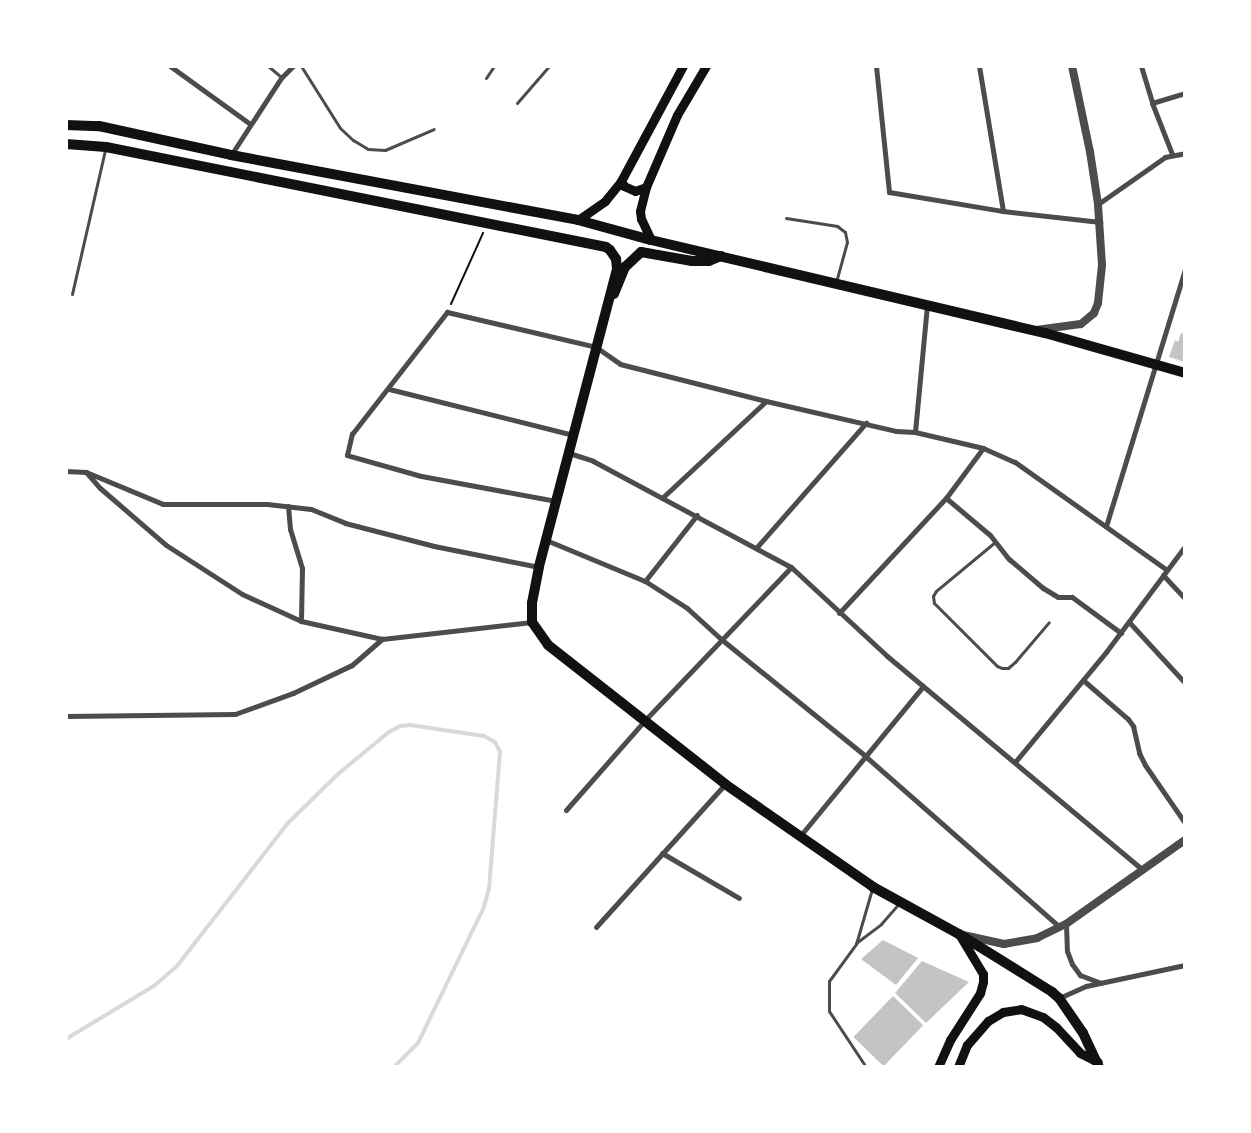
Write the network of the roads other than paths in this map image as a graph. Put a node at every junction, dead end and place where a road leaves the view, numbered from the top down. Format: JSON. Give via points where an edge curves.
{"nodes":[{"id":1,"x":170,"y":66,"type":"edge"},
{"id":2,"x":268,"y":66,"type":"edge"},
{"id":3,"x":293,"y":66,"type":"edge"},
{"id":4,"x":301,"y":66,"type":"edge"},
{"id":5,"x":494,"y":66,"type":"edge"},
{"id":6,"x":549,"y":66,"type":"edge"},
{"id":7,"x":683,"y":66,"type":"edge"},
{"id":8,"x":706,"y":66,"type":"edge"},
{"id":9,"x":876,"y":66,"type":"edge"},
{"id":10,"x":979,"y":66,"type":"edge"},
{"id":11,"x":1072,"y":66,"type":"edge"},
{"id":12,"x":1141,"y":66,"type":"edge"},
{"id":13,"x":282,"y":78,"type":"junction"},
{"id":14,"x":486,"y":78,"type":"dead end"},
{"id":15,"x":1185,"y":93,"type":"edge"},
{"id":16,"x":517,"y":103,"type":"dead end"},
{"id":17,"x":1152,"y":103,"type":"junction"},
{"id":18,"x":250,"y":124,"type":"junction"},
{"id":19,"x":66,"y":125,"type":"edge"},
{"id":20,"x":434,"y":129,"type":"dead end"},
{"id":21,"x":66,"y":144,"type":"edge"},
{"id":22,"x":106,"y":147,"type":"junction"},
{"id":23,"x":1185,"y":153,"type":"edge"},
{"id":24,"x":231,"y":154,"type":"junction"},
{"id":25,"x":1172,"y":154,"type":"junction"},
{"id":26,"x":621,"y":181,"type":"junction"},
{"id":27,"x":646,"y":187,"type":"junction"},
{"id":28,"x":1098,"y":204,"type":"junction"},
{"id":29,"x":1003,"y":211,"type":"junction"},
{"id":30,"x":786,"y":218,"type":"dead end"},
{"id":31,"x":578,"y":220,"type":"junction"},
{"id":32,"x":1100,"y":222,"type":"junction"},
{"id":33,"x":651,"y":240,"type":"junction"},
{"id":34,"x":721,"y":256,"type":"junction"},
{"id":35,"x":1185,"y":270,"type":"edge"},
{"id":36,"x":836,"y":282,"type":"junction"},
{"id":37,"x":72,"y":294,"type":"dead end"},
{"id":38,"x":927,"y":304,"type":"junction"},
{"id":39,"x":606,"y":308,"type":"junction"},
{"id":40,"x":1036,"y":330,"type":"junction"},
{"id":41,"x":596,"y":347,"type":"junction"},
{"id":42,"x":1156,"y":365,"type":"junction"},
{"id":43,"x":1185,"y":373,"type":"edge"},
{"id":44,"x":389,"y":389,"type":"junction"},
{"id":45,"x":766,"y":401,"type":"junction"},
{"id":46,"x":866,"y":423,"type":"junction"},
{"id":47,"x":914,"y":432,"type":"junction"},
{"id":48,"x":573,"y":435,"type":"junction"},
{"id":49,"x":983,"y":448,"type":"junction"},
{"id":50,"x":569,"y":452,"type":"junction"},
{"id":51,"x":66,"y":471,"type":"edge"},
{"id":52,"x":86,"y":472,"type":"junction"},
{"id":53,"x":662,"y":498,"type":"junction"},
{"id":54,"x":946,"y":498,"type":"junction"},
{"id":55,"x":556,"y":500,"type":"junction"},
{"id":56,"x":288,"y":506,"type":"junction"},
{"id":57,"x":697,"y":515,"type":"junction"},
{"id":58,"x":1106,"y":526,"type":"junction"},
{"id":59,"x":546,"y":540,"type":"junction"},
{"id":60,"x":995,"y":542,"type":"junction"},
{"id":61,"x":1185,"y":546,"type":"edge"},
{"id":62,"x":756,"y":548,"type":"junction"},
{"id":63,"x":539,"y":567,"type":"junction"},
{"id":64,"x":791,"y":567,"type":"junction"},
{"id":65,"x":1167,"y":570,"type":"junction"},
{"id":66,"x":1164,"y":575,"type":"junction"},
{"id":67,"x":645,"y":581,"type":"junction"},
{"id":68,"x":1185,"y":599,"type":"edge"},
{"id":69,"x":839,"y":614,"type":"junction"},
{"id":70,"x":300,"y":621,"type":"junction"},
{"id":71,"x":532,"y":622,"type":"junction"},
{"id":72,"x":1049,"y":622,"type":"dead end"},
{"id":73,"x":1129,"y":622,"type":"junction"},
{"id":74,"x":1121,"y":633,"type":"junction"},
{"id":75,"x":382,"y":639,"type":"junction"},
{"id":76,"x":721,"y":640,"type":"junction"},
{"id":77,"x":1083,"y":680,"type":"junction"},
{"id":78,"x":1185,"y":683,"type":"edge"},
{"id":79,"x":923,"y":686,"type":"junction"},
{"id":80,"x":66,"y":716,"type":"edge"},
{"id":81,"x":645,"y":720,"type":"junction"},
{"id":82,"x":864,"y":755,"type":"junction"},
{"id":83,"x":1015,"y":762,"type":"junction"},
{"id":84,"x":725,"y":784,"type":"junction"},
{"id":85,"x":566,"y":810,"type":"dead end"},
{"id":86,"x":1185,"y":823,"type":"edge"},
{"id":87,"x":800,"y":836,"type":"junction"},
{"id":88,"x":1185,"y":840,"type":"edge"},
{"id":89,"x":662,"y":853,"type":"junction"},
{"id":90,"x":1142,"y":869,"type":"junction"},
{"id":91,"x":873,"y":887,"type":"junction"},
{"id":92,"x":739,"y":898,"type":"dead end"},
{"id":93,"x":899,"y":903,"type":"junction"},
{"id":94,"x":1063,"y":926,"type":"junction"},
{"id":95,"x":596,"y":927,"type":"dead end"},
{"id":96,"x":959,"y":934,"type":"junction"},
{"id":97,"x":856,"y":944,"type":"junction"},
{"id":98,"x":1185,"y":965,"type":"edge"},
{"id":99,"x":1102,"y":983,"type":"junction"},
{"id":100,"x":1059,"y":998,"type":"junction"},
{"id":101,"x":1098,"y":1064,"type":"edge"},
{"id":102,"x":866,"y":1067,"type":"edge"},
{"id":103,"x":938,"y":1067,"type":"edge"},
{"id":104,"x":958,"y":1067,"type":"edge"}],
"edges":[{"from":1,"to":18,"type":"street"},
{"from":2,"to":13,"type":"lane"},
{"from":3,"to":13,"type":"street"},
{"from":4,"to":20,"type":"lane","via":[[340,128],[368,149],[385,150]]},
{"from":5,"to":14,"type":"lane"},
{"from":6,"to":16,"type":"lane"},
{"from":7,"to":26,"type":"main road"},
{"from":8,"to":27,"type":"main road","via":[[677,115]]},
{"from":9,"to":29,"type":"street","via":[[888,192]]},
{"from":10,"to":29,"type":"street"},
{"from":11,"to":28,"type":"street"},
{"from":12,"to":17,"type":"street"},
{"from":13,"to":18,"type":"street"},
{"from":15,"to":17,"type":"street"},
{"from":17,"to":25,"type":"street"},
{"from":18,"to":24,"type":"street"},
{"from":19,"to":24,"type":"highway","via":[[99,126]]},
{"from":21,"to":22,"type":"highway"},
{"from":22,"to":37,"type":"lane"},
{"from":22,"to":39,"type":"highway","via":[[606,247],[614,254],[617,264]]},
{"from":23,"to":25,"type":"street"},
{"from":24,"to":31,"type":"highway"},
{"from":25,"to":28,"type":"street"},
{"from":26,"to":27,"type":"main road","via":[[624,186],[635,190]]},
{"from":26,"to":31,"type":"main road","via":[[605,201]]},
{"from":27,"to":33,"type":"main road","via":[[640,211]]},
{"from":28,"to":32,"type":"street"},
{"from":29,"to":32,"type":"street"},
{"from":30,"to":36,"type":"lane","via":[[837,226],[845,232],[846,242]]},
{"from":31,"to":33,"type":"highway"},
{"from":32,"to":40,"type":"street","via":[[1102,264],[1094,313],[1081,324]]},
{"from":33,"to":34,"type":"highway"},
{"from":34,"to":36,"type":"highway"},
{"from":34,"to":39,"type":"highway","via":[[709,261],[692,261],[641,252],[625,267]]},
{"from":35,"to":42,"type":"street"},
{"from":36,"to":38,"type":"highway"},
{"from":38,"to":40,"type":"highway"},
{"from":38,"to":47,"type":"street"},
{"from":39,"to":41,"type":"highway"},
{"from":40,"to":42,"type":"highway"},
{"from":41,"to":44,"type":"street","via":[[447,312]]},
{"from":41,"to":45,"type":"street","via":[[620,364]]},
{"from":41,"to":48,"type":"highway"},
{"from":42,"to":43,"type":"highway"},
{"from":42,"to":58,"type":"street"},
{"from":44,"to":48,"type":"street"},
{"from":44,"to":55,"type":"street","via":[[352,434],[347,455],[421,476]]},
{"from":45,"to":46,"type":"street"},
{"from":45,"to":53,"type":"street"},
{"from":46,"to":47,"type":"street"},
{"from":46,"to":62,"type":"street"},
{"from":47,"to":49,"type":"street"},
{"from":48,"to":50,"type":"highway"},
{"from":49,"to":54,"type":"street"},
{"from":49,"to":58,"type":"street","via":[[1015,462]]},
{"from":50,"to":53,"type":"street","via":[[593,461]]},
{"from":50,"to":55,"type":"highway"},
{"from":51,"to":52,"type":"street"},
{"from":52,"to":56,"type":"street","via":[[163,504]]},
{"from":52,"to":70,"type":"street","via":[[166,545],[242,594]]},
{"from":53,"to":57,"type":"street"},
{"from":54,"to":60,"type":"street","via":[[990,534]]},
{"from":54,"to":69,"type":"street"},
{"from":55,"to":59,"type":"highway"},
{"from":56,"to":63,"type":"street","via":[[311,508],[345,524],[434,546]]},
{"from":56,"to":70,"type":"street","via":[[290,529],[302,568]]},
{"from":57,"to":62,"type":"street"},
{"from":57,"to":67,"type":"street"},
{"from":58,"to":65,"type":"street"},
{"from":59,"to":63,"type":"highway"},
{"from":59,"to":67,"type":"street"},
{"from":60,"to":72,"type":"lane","via":[[936,591],[934,603],[996,666],[1002,668],[1008,668],[1015,662]]},
{"from":60,"to":74,"type":"street","via":[[1043,588],[1058,597],[1072,597]]},
{"from":61,"to":65,"type":"street"},
{"from":62,"to":64,"type":"street"},
{"from":63,"to":71,"type":"highway"},
{"from":64,"to":69,"type":"street"},
{"from":64,"to":76,"type":"street"},
{"from":65,"to":66,"type":"street"},
{"from":66,"to":68,"type":"street"},
{"from":66,"to":73,"type":"street"},
{"from":67,"to":76,"type":"street","via":[[687,608]]},
{"from":69,"to":79,"type":"street"},
{"from":70,"to":75,"type":"street"},
{"from":71,"to":75,"type":"street"},
{"from":71,"to":81,"type":"highway","via":[[548,645]]},
{"from":73,"to":74,"type":"street"},
{"from":73,"to":78,"type":"street"},
{"from":74,"to":77,"type":"street"},
{"from":75,"to":80,"type":"street","via":[[352,665],[235,714]]},
{"from":76,"to":81,"type":"street"},
{"from":76,"to":82,"type":"street"},
{"from":77,"to":83,"type":"street"},
{"from":77,"to":86,"type":"street","via":[[1133,726],[1145,765]]},
{"from":79,"to":82,"type":"street"},
{"from":79,"to":83,"type":"street"},
{"from":81,"to":84,"type":"highway"},
{"from":81,"to":85,"type":"street"},
{"from":82,"to":87,"type":"street"},
{"from":82,"to":94,"type":"street"},
{"from":83,"to":90,"type":"street"},
{"from":84,"to":87,"type":"highway"},
{"from":84,"to":89,"type":"street"},
{"from":87,"to":91,"type":"highway"},
{"from":88,"to":90,"type":"street"},
{"from":89,"to":92,"type":"street"},
{"from":89,"to":95,"type":"street"},
{"from":90,"to":94,"type":"street"},
{"from":91,"to":93,"type":"highway"},
{"from":91,"to":97,"type":"lane"},
{"from":93,"to":96,"type":"highway"},
{"from":93,"to":97,"type":"lane","via":[[881,924]]},
{"from":94,"to":96,"type":"street","via":[[1037,938],[1004,944]]},
{"from":94,"to":99,"type":"street","via":[[1072,964],[1080,974]]},
{"from":96,"to":100,"type":"highway","via":[[1009,963]]},
{"from":96,"to":103,"type":"main road","via":[[983,974],[982,986]]},
{"from":97,"to":102,"type":"lane","via":[[829,982],[829,1011]]},
{"from":98,"to":99,"type":"street"},
{"from":99,"to":100,"type":"street"},
{"from":100,"to":101,"type":"highway","via":[[1083,1033]]},
{"from":101,"to":104,"type":"main road","via":[[1080,1053],[1043,1017],[1021,1009],[1003,1012],[988,1021],[967,1045]]}]}
